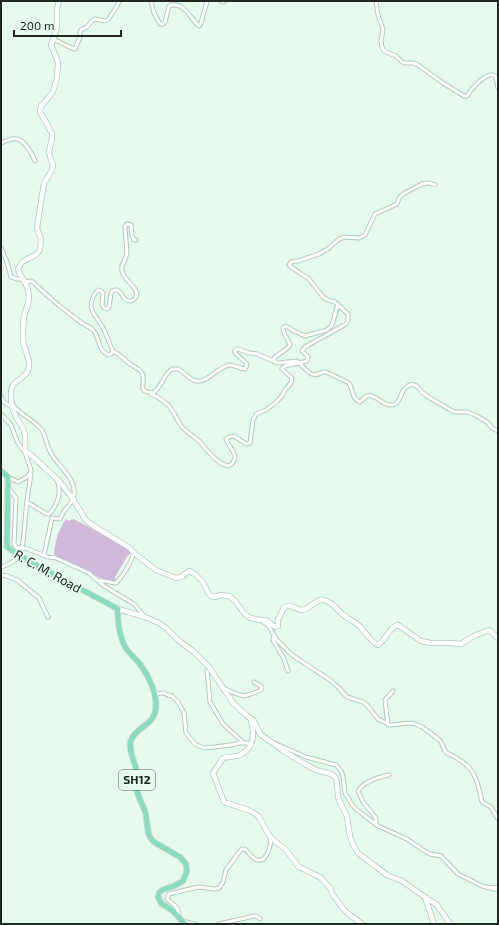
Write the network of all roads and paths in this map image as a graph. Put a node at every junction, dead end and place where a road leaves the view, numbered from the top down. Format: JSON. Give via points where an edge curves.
{"nodes":[{"id":1,"x":59,"y":1,"type":"edge"},
{"id":2,"x":119,"y":1,"type":"edge"},
{"id":3,"x":151,"y":1,"type":"edge"},
{"id":4,"x":207,"y":1,"type":"edge"},
{"id":5,"x":221,"y":1,"type":"edge"},
{"id":6,"x":225,"y":1,"type":"edge"},
{"id":7,"x":376,"y":1,"type":"edge"},
{"id":8,"x":52,"y":42,"type":"junction"},
{"id":9,"x":498,"y":88,"type":"edge"},
{"id":10,"x":1,"y":143,"type":"edge"},
{"id":11,"x":35,"y":161,"type":"dead end"},
{"id":12,"x":435,"y":185,"type":"dead end"},
{"id":13,"x":136,"y":240,"type":"dead end"},
{"id":14,"x":1,"y":248,"type":"edge"},
{"id":15,"x":24,"y":281,"type":"junction"},
{"id":16,"x":338,"y":304,"type":"junction"},
{"id":17,"x":113,"y":350,"type":"junction"},
{"id":18,"x":274,"y":362,"type":"junction"},
{"id":19,"x":299,"y":362,"type":"junction"},
{"id":20,"x":150,"y":393,"type":"junction"},
{"id":21,"x":1,"y":396,"type":"edge"},
{"id":22,"x":12,"y":405,"type":"junction"},
{"id":23,"x":1,"y":414,"type":"edge"},
{"id":24,"x":498,"y":431,"type":"edge"},
{"id":25,"x":25,"y":452,"type":"junction"},
{"id":26,"x":1,"y":471,"type":"edge"},
{"id":27,"x":31,"y":472,"type":"junction"},
{"id":28,"x":55,"y":476,"type":"junction"},
{"id":29,"x":8,"y":477,"type":"junction"},
{"id":30,"x":8,"y":487,"type":"junction"},
{"id":31,"x":73,"y":500,"type":"junction"},
{"id":32,"x":27,"y":503,"type":"junction"},
{"id":33,"x":47,"y":514,"type":"junction"},
{"id":34,"x":52,"y":518,"type":"junction"},
{"id":35,"x":7,"y":531,"type":"junction"},
{"id":36,"x":1,"y":532,"type":"edge"},
{"id":37,"x":18,"y":551,"type":"junction"},
{"id":38,"x":134,"y":553,"type":"junction"},
{"id":39,"x":44,"y":555,"type":"junction"},
{"id":40,"x":1,"y":567,"type":"edge"},
{"id":41,"x":1,"y":575,"type":"edge"},
{"id":42,"x":97,"y":581,"type":"junction"},
{"id":43,"x":118,"y":609,"type":"junction"},
{"id":44,"x":48,"y":617,"type":"dead end"},
{"id":45,"x":145,"y":617,"type":"junction"},
{"id":46,"x":261,"y":620,"type":"junction"},
{"id":47,"x":274,"y":636,"type":"junction"},
{"id":48,"x":498,"y":638,"type":"edge"},
{"id":49,"x":207,"y":671,"type":"dead end"},
{"id":50,"x":288,"y":671,"type":"dead end"},
{"id":51,"x":254,"y":682,"type":"dead end"},
{"id":52,"x":223,"y":688,"type":"junction"},
{"id":53,"x":393,"y":691,"type":"dead end"},
{"id":54,"x":154,"y":694,"type":"junction"},
{"id":55,"x":249,"y":717,"type":"junction"},
{"id":56,"x":388,"y":725,"type":"junction"},
{"id":57,"x":267,"y":740,"type":"junction"},
{"id":58,"x":244,"y":743,"type":"junction"},
{"id":59,"x":251,"y":743,"type":"junction"},
{"id":60,"x":389,"y":775,"type":"dead end"},
{"id":61,"x":498,"y":819,"type":"edge"},
{"id":62,"x":376,"y":824,"type":"junction"},
{"id":63,"x":271,"y":838,"type":"junction"},
{"id":64,"x":498,"y":887,"type":"edge"},
{"id":65,"x":487,"y":888,"type":"junction"},
{"id":66,"x":498,"y":890,"type":"edge"},
{"id":67,"x":425,"y":897,"type":"junction"},
{"id":68,"x":260,"y":919,"type":"dead end"},
{"id":69,"x":182,"y":921,"type":"edge"},
{"id":70,"x":195,"y":924,"type":"edge"},
{"id":71,"x":219,"y":924,"type":"edge"},
{"id":72,"x":362,"y":924,"type":"edge"},
{"id":73,"x":434,"y":924,"type":"edge"},
{"id":74,"x":450,"y":924,"type":"edge"}],
"edges":[{"from":1,"to":8,"type":"street","via":[[57,27]]},
{"from":2,"to":8,"type":"street","via":[[108,20],[95,19],[82,30],[75,49],[55,40]]},
{"from":3,"to":4,"type":"street","via":[[160,24],[165,22],[169,6],[177,4],[182,6],[200,26]]},
{"from":5,"to":6,"type":"street"},
{"from":7,"to":9,"type":"street","via":[[383,29],[381,41],[384,51],[402,62],[418,65],[464,96],[489,75],[496,77]]},
{"from":8,"to":15,"type":"street","via":[[58,62],[56,84],[41,106],[40,112],[52,134],[49,152],[53,166],[44,183],[38,221],[40,250],[22,262],[18,269]]},
{"from":10,"to":11,"type":"street","via":[[19,140],[30,150]]},
{"from":12,"to":16,"type":"street","via":[[422,184],[403,194],[397,204],[375,214],[365,235],[359,238],[344,237],[319,254],[291,262],[290,265],[309,279],[323,297]]},
{"from":13,"to":17,"type":"street","via":[[132,236],[131,224],[127,224],[127,254],[122,271],[135,289],[135,299],[128,301],[119,291],[112,291],[107,309],[102,305],[103,293],[98,290],[91,305]]},
{"from":14,"to":15,"type":"street","via":[[11,277]]},
{"from":15,"to":17,"type":"street","via":[[34,283],[51,300],[93,330],[104,353],[108,355]]},
{"from":15,"to":22,"type":"street","via":[[29,295],[23,340],[30,366],[27,373],[12,385]]},
{"from":16,"to":18,"type":"street","via":[[332,325],[327,330],[305,336],[286,326],[283,328],[290,345],[274,358]]},
{"from":16,"to":19,"type":"street","via":[[348,314],[346,324],[305,347],[302,351],[308,357],[307,361]]},
{"from":17,"to":20,"type":"street","via":[[140,370],[144,378],[142,387]]},
{"from":18,"to":19,"type":"street"},
{"from":18,"to":20,"type":"street","via":[[237,348],[235,353],[246,363],[245,369],[230,365],[205,380],[196,381],[179,370],[172,369],[156,391]]},
{"from":19,"to":20,"type":"street","via":[[282,369],[292,378],[291,383],[274,404],[256,414],[250,443],[246,444],[234,436],[226,439],[235,459],[228,465],[224,465],[210,454],[182,426],[170,407]]},
{"from":19,"to":24,"type":"street","via":[[307,372],[314,375],[326,372],[349,383],[357,401],[360,402],[370,396],[384,404],[397,403],[402,391],[414,385],[452,411],[475,415]]},
{"from":21,"to":22,"type":"street","via":[[4,402]]},
{"from":22,"to":25,"type":"street","via":[[24,430]]},
{"from":22,"to":31,"type":"street","via":[[42,430],[50,452],[70,477],[74,489]]},
{"from":23,"to":25,"type":"street","via":[[11,425],[17,441]]},
{"from":25,"to":27,"type":"street"},
{"from":25,"to":28,"type":"street"},
{"from":26,"to":29,"type":"main road"},
{"from":27,"to":29,"type":"street","via":[[18,482]]},
{"from":27,"to":32,"type":"street"},
{"from":28,"to":31,"type":"street"},
{"from":28,"to":33,"type":"street","via":[[59,494],[53,510]]},
{"from":29,"to":30,"type":"main road","name":"R. C. M. Road"},
{"from":30,"to":35,"type":"main road","name":"R. C. M. Road"},
{"from":30,"to":37,"type":"street","via":[[16,498],[14,544]]},
{"from":31,"to":34,"type":"street","via":[[60,519]]},
{"from":31,"to":38,"type":"street","via":[[86,520]]},
{"from":32,"to":33,"type":"street"},
{"from":32,"to":37,"type":"street","via":[[23,542]]},
{"from":33,"to":34,"type":"street"},
{"from":34,"to":39,"type":"street"},
{"from":35,"to":36,"type":"street"},
{"from":35,"to":37,"type":"main road","name":"R. C. M. Road","via":[[7,548]]},
{"from":37,"to":39,"type":"street","via":[[25,548]]},
{"from":37,"to":40,"type":"street","via":[[16,560]]},
{"from":37,"to":43,"type":"main road","name":"R. C. M. Road"},
{"from":38,"to":42,"type":"street","via":[[131,562],[116,583]]},
{"from":38,"to":46,"type":"street","via":[[156,570],[176,578],[189,571],[195,574],[211,596],[229,596],[250,618]]},
{"from":39,"to":42,"type":"street","via":[[89,573]]},
{"from":41,"to":44,"type":"street","via":[[18,580],[39,598]]},
{"from":42,"to":45,"type":"street","via":[[134,604]]},
{"from":43,"to":45,"type":"street"},
{"from":43,"to":54,"type":"main road","number":"SH12","via":[[124,645],[146,673]]},
{"from":45,"to":52,"type":"street","via":[[159,623],[194,652],[209,667]]},
{"from":46,"to":47,"type":"street","via":[[268,625]]},
{"from":46,"to":48,"type":"street","via":[[268,620],[275,627],[278,626],[284,607],[289,605],[302,610],[325,600],[354,621],[378,645],[390,630],[398,625],[421,642],[461,644],[489,630]]},
{"from":47,"to":50,"type":"street","via":[[273,640]]},
{"from":47,"to":56,"type":"street","via":[[295,658],[330,680],[347,696],[363,702],[378,719]]},
{"from":49,"to":58,"type":"street","via":[[210,702],[223,724]]},
{"from":51,"to":52,"type":"street","via":[[261,686],[261,690],[246,696]]},
{"from":52,"to":55,"type":"street","via":[[233,703]]},
{"from":53,"to":56,"type":"street","via":[[385,700]]},
{"from":54,"to":58,"type":"street","via":[[164,693],[178,702],[184,713],[186,732],[198,746],[205,748]]},
{"from":54,"to":69,"type":"main road","number":"SH12","via":[[156,704],[153,717],[133,737],[130,750],[136,770],[138,796],[145,812],[149,836],[186,864],[187,871],[183,881],[162,890],[158,897],[162,904]]},
{"from":55,"to":57,"type":"street"},
{"from":55,"to":59,"type":"street","via":[[254,736]]},
{"from":56,"to":61,"type":"street","via":[[415,724],[437,738],[447,753],[471,769],[477,780],[482,802],[491,806]]},
{"from":57,"to":62,"type":"street","via":[[306,757],[336,764],[343,776],[345,793],[353,806]]},
{"from":57,"to":67,"type":"street","via":[[303,763],[335,778],[338,797],[347,817],[353,845],[358,853],[387,875],[402,881]]},
{"from":58,"to":59,"type":"street"},
{"from":59,"to":63,"type":"street","via":[[249,749],[241,755],[224,758],[213,773],[224,802],[258,816]]},
{"from":60,"to":62,"type":"street","via":[[378,778],[358,791],[376,818]]},
{"from":62,"to":65,"type":"street","via":[[430,854],[441,856],[458,874]]},
{"from":63,"to":69,"type":"street","via":[[266,856],[261,860],[257,860],[242,849],[226,870],[219,888],[198,887],[169,894],[167,899],[177,907]]},
{"from":63,"to":72,"type":"street","via":[[285,849],[299,867],[320,877],[345,911]]},
{"from":64,"to":65,"type":"street"},
{"from":65,"to":66,"type":"street"},
{"from":67,"to":73,"type":"street"},
{"from":67,"to":74,"type":"street","via":[[436,905]]},
{"from":68,"to":71,"type":"street","via":[[254,916]]},
{"from":69,"to":70,"type":"street"}]}
